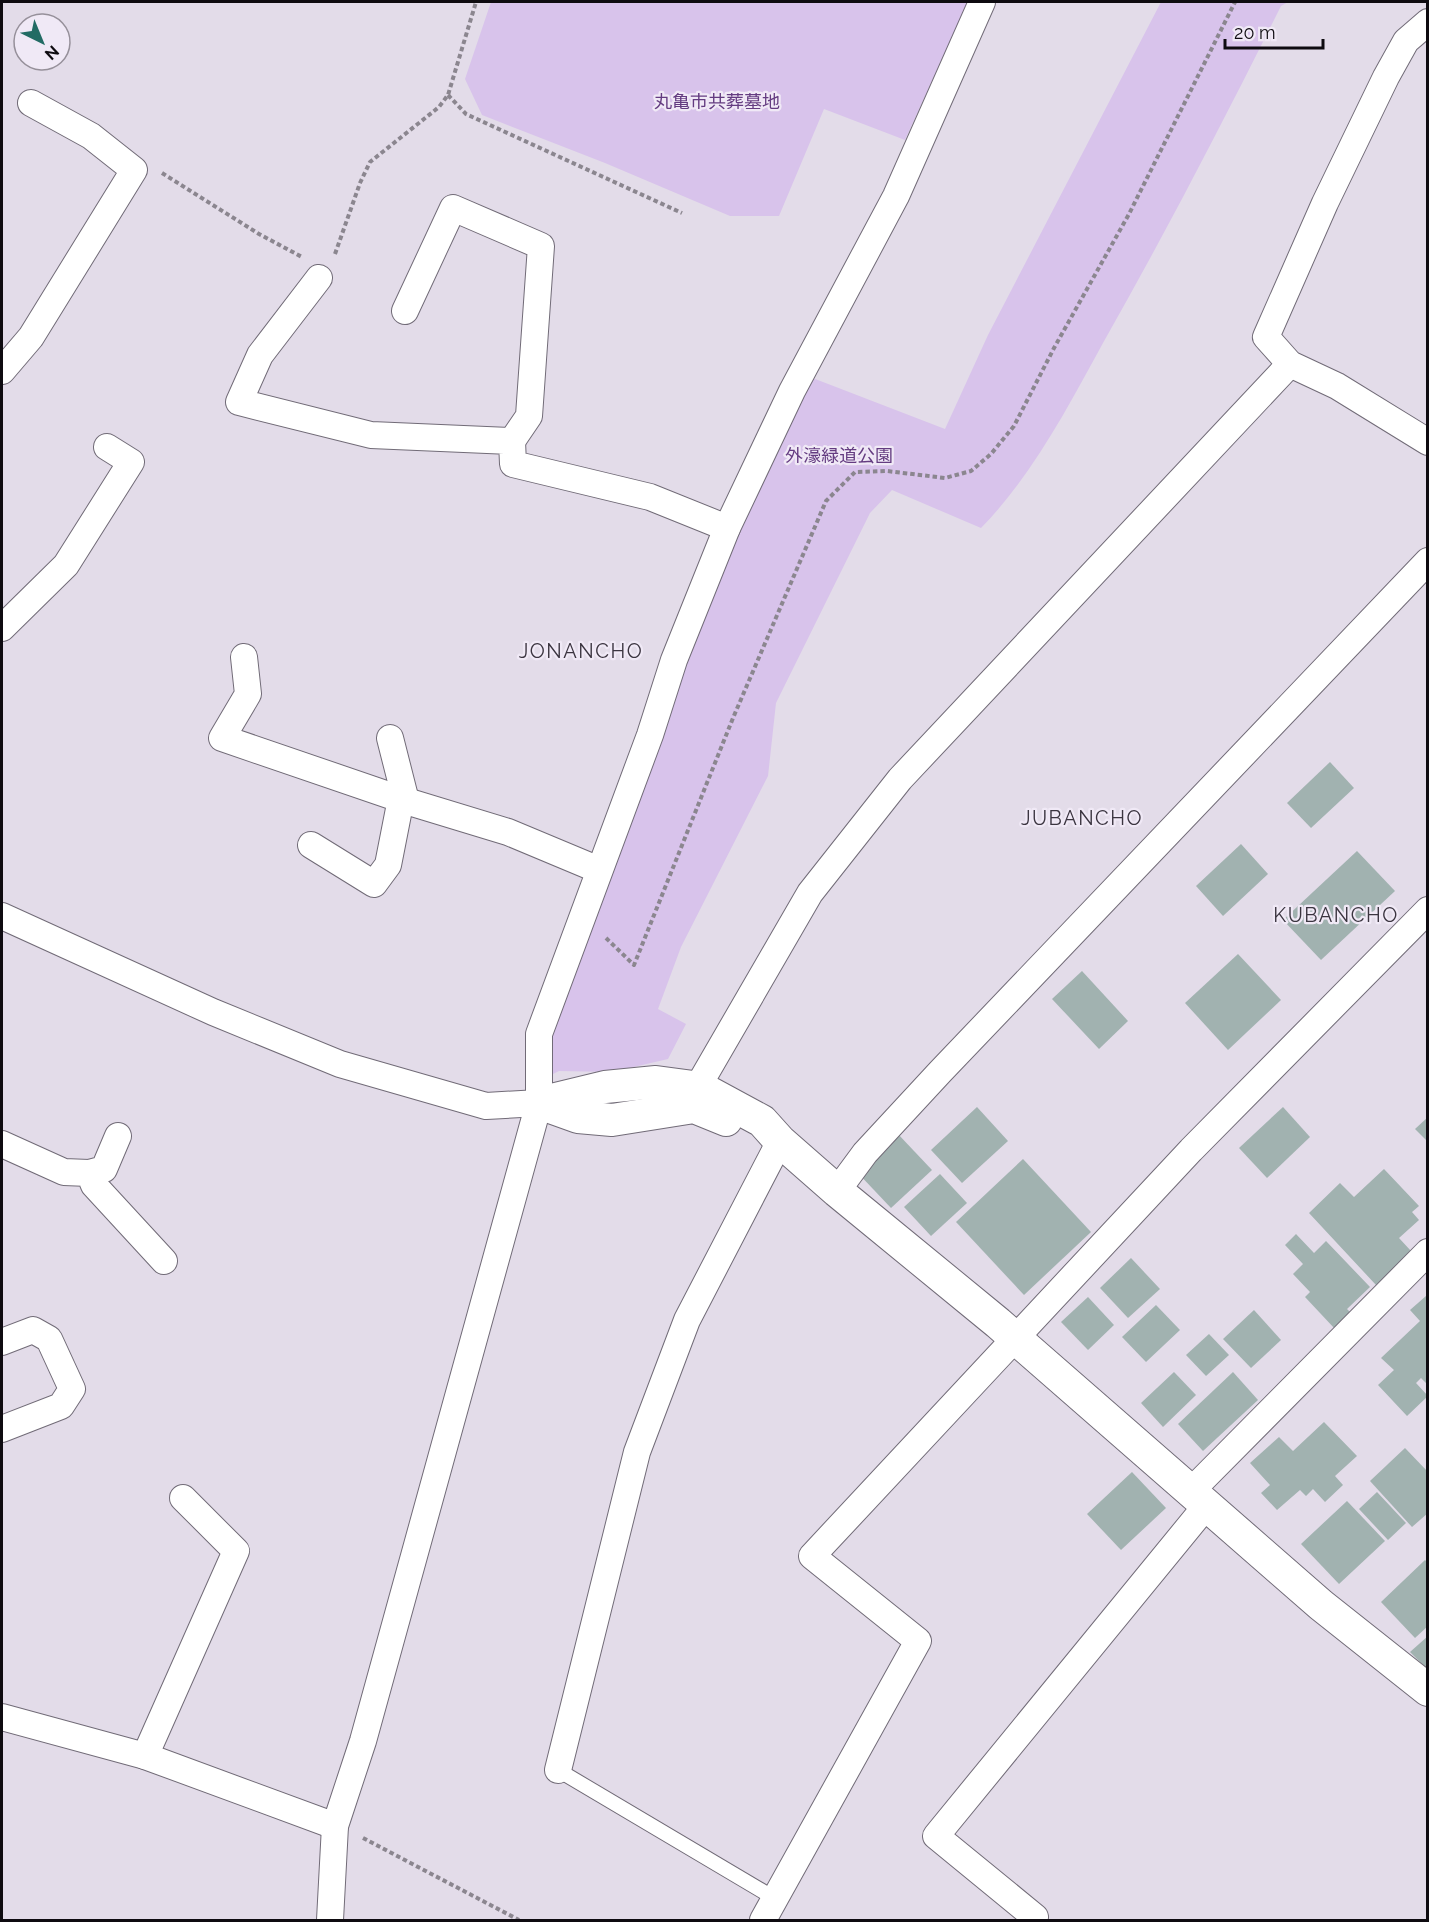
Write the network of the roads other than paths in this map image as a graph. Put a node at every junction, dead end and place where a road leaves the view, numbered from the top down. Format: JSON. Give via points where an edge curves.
{"nodes":[{"id":1,"x":982,"y":2,"type":"edge"},
{"id":2,"x":1428,"y":22,"type":"edge"},
{"id":3,"x":31,"y":103,"type":"dead end"},
{"id":4,"x":322,"y":274,"type":"road end"},
{"id":5,"x":405,"y":311,"type":"dead end"},
{"id":6,"x":1290,"y":364,"type":"junction"},
{"id":7,"x":2,"y":371,"type":"edge"},
{"id":8,"x":512,"y":441,"type":"junction"},
{"id":9,"x":1428,"y":442,"type":"edge"},
{"id":10,"x":108,"y":447,"type":"dead end"},
{"id":11,"x":727,"y":528,"type":"junction"},
{"id":12,"x":1428,"y":561,"type":"edge"},
{"id":13,"x":2,"y":628,"type":"edge"},
{"id":14,"x":244,"y":657,"type":"dead end"},
{"id":15,"x":390,"y":738,"type":"dead end"},
{"id":16,"x":406,"y":801,"type":"junction"},
{"id":17,"x":311,"y":845,"type":"dead end"},
{"id":18,"x":599,"y":870,"type":"junction"},
{"id":19,"x":1428,"y":910,"type":"edge"},
{"id":20,"x":4,"y":924,"type":"edge"},
{"id":21,"x":691,"y":1098,"type":"junction"},
{"id":22,"x":539,"y":1103,"type":"junction"},
{"id":23,"x":118,"y":1136,"type":"dead end"},
{"id":24,"x":780,"y":1141,"type":"junction"},
{"id":25,"x":2,"y":1144,"type":"edge"},
{"id":26,"x":89,"y":1173,"type":"junction"},
{"id":27,"x":837,"y":1191,"type":"junction"},
{"id":28,"x":1428,"y":1252,"type":"edge"},
{"id":29,"x":164,"y":1261,"type":"dead end"},
{"id":30,"x":1014,"y":1338,"type":"junction"},
{"id":31,"x":2,"y":1342,"type":"edge"},
{"id":32,"x":2,"y":1430,"type":"edge"},
{"id":33,"x":183,"y":1498,"type":"dead end"},
{"id":34,"x":1199,"y":1498,"type":"junction"},
{"id":35,"x":1428,"y":1690,"type":"edge"},
{"id":36,"x":2,"y":1717,"type":"edge"},
{"id":37,"x":145,"y":1756,"type":"junction"},
{"id":38,"x":558,"y":1770,"type":"joint"},
{"id":39,"x":335,"y":1826,"type":"junction"},
{"id":40,"x":768,"y":1909,"type":"edge"},
{"id":41,"x":330,"y":1920,"type":"edge"},
{"id":42,"x":1033,"y":1920,"type":"edge"}],
"edges":[{"from":1,"to":11,"type":"street","via":[[896,196],[792,391]]},
{"from":2,"to":6,"type":"street","via":[[1406,41],[1386,77],[1266,337]]},
{"from":3,"to":7,"type":"street","via":[[91,136],[134,170],[31,337]]},
{"from":4,"to":8,"type":"street","via":[[260,355],[239,402],[371,435]]},
{"from":5,"to":8,"type":"street","via":[[453,208],[541,246],[528,416]]},
{"from":6,"to":9,"type":"street","via":[[1337,386]]},
{"from":6,"to":21,"type":"street","via":[[900,779],[810,893]]},
{"from":8,"to":11,"type":"street","via":[[513,464],[650,498]]},
{"from":10,"to":13,"type":"street","via":[[130,462],[66,565]]},
{"from":11,"to":18,"type":"street","via":[[674,660]]},
{"from":12,"to":27,"type":"street","via":[[940,1072],[865,1153]]},
{"from":14,"to":16,"type":"street","via":[[248,693],[222,738]]},
{"from":15,"to":16,"type":"street"},
{"from":16,"to":17,"type":"street","via":[[399,808],[388,865],[374,884]]},
{"from":16,"to":18,"type":"street","via":[[508,832]]},
{"from":18,"to":22,"type":"street","via":[[539,1034]]},
{"from":19,"to":30,"type":"street","via":[[1191,1150]]},
{"from":20,"to":22,"type":"street","via":[[340,1064],[486,1106]]},
{"from":21,"to":22,"type":"street","via":[[612,1120],[578,1117]]},
{"from":21,"to":24,"type":"street","via":[[694,1107]]},
{"from":22,"to":39,"type":"street","via":[[363,1741]]},
{"from":23,"to":26,"type":"street","via":[[104,1169]]},
{"from":24,"to":27,"type":"street"},
{"from":24,"to":38,"type":"street","via":[[687,1320],[637,1452]]},
{"from":25,"to":26,"type":"street","via":[[64,1172]]},
{"from":26,"to":29,"type":"street","via":[[94,1185]]},
{"from":27,"to":30,"type":"street"},
{"from":28,"to":34,"type":"street"},
{"from":30,"to":34,"type":"street"},
{"from":30,"to":40,"type":"street","via":[[812,1556],[918,1641]]},
{"from":31,"to":32,"type":"street","via":[[33,1330],[49,1339],[72,1389],[61,1406]]},
{"from":33,"to":37,"type":"street","via":[[236,1551]]},
{"from":34,"to":35,"type":"street","via":[[1321,1605]]},
{"from":34,"to":42,"type":"street","via":[[936,1836],[1035,1917]]},
{"from":36,"to":37,"type":"street"},
{"from":37,"to":39,"type":"street"},
{"from":38,"to":40,"type":"lane"},
{"from":39,"to":41,"type":"street"}]}
